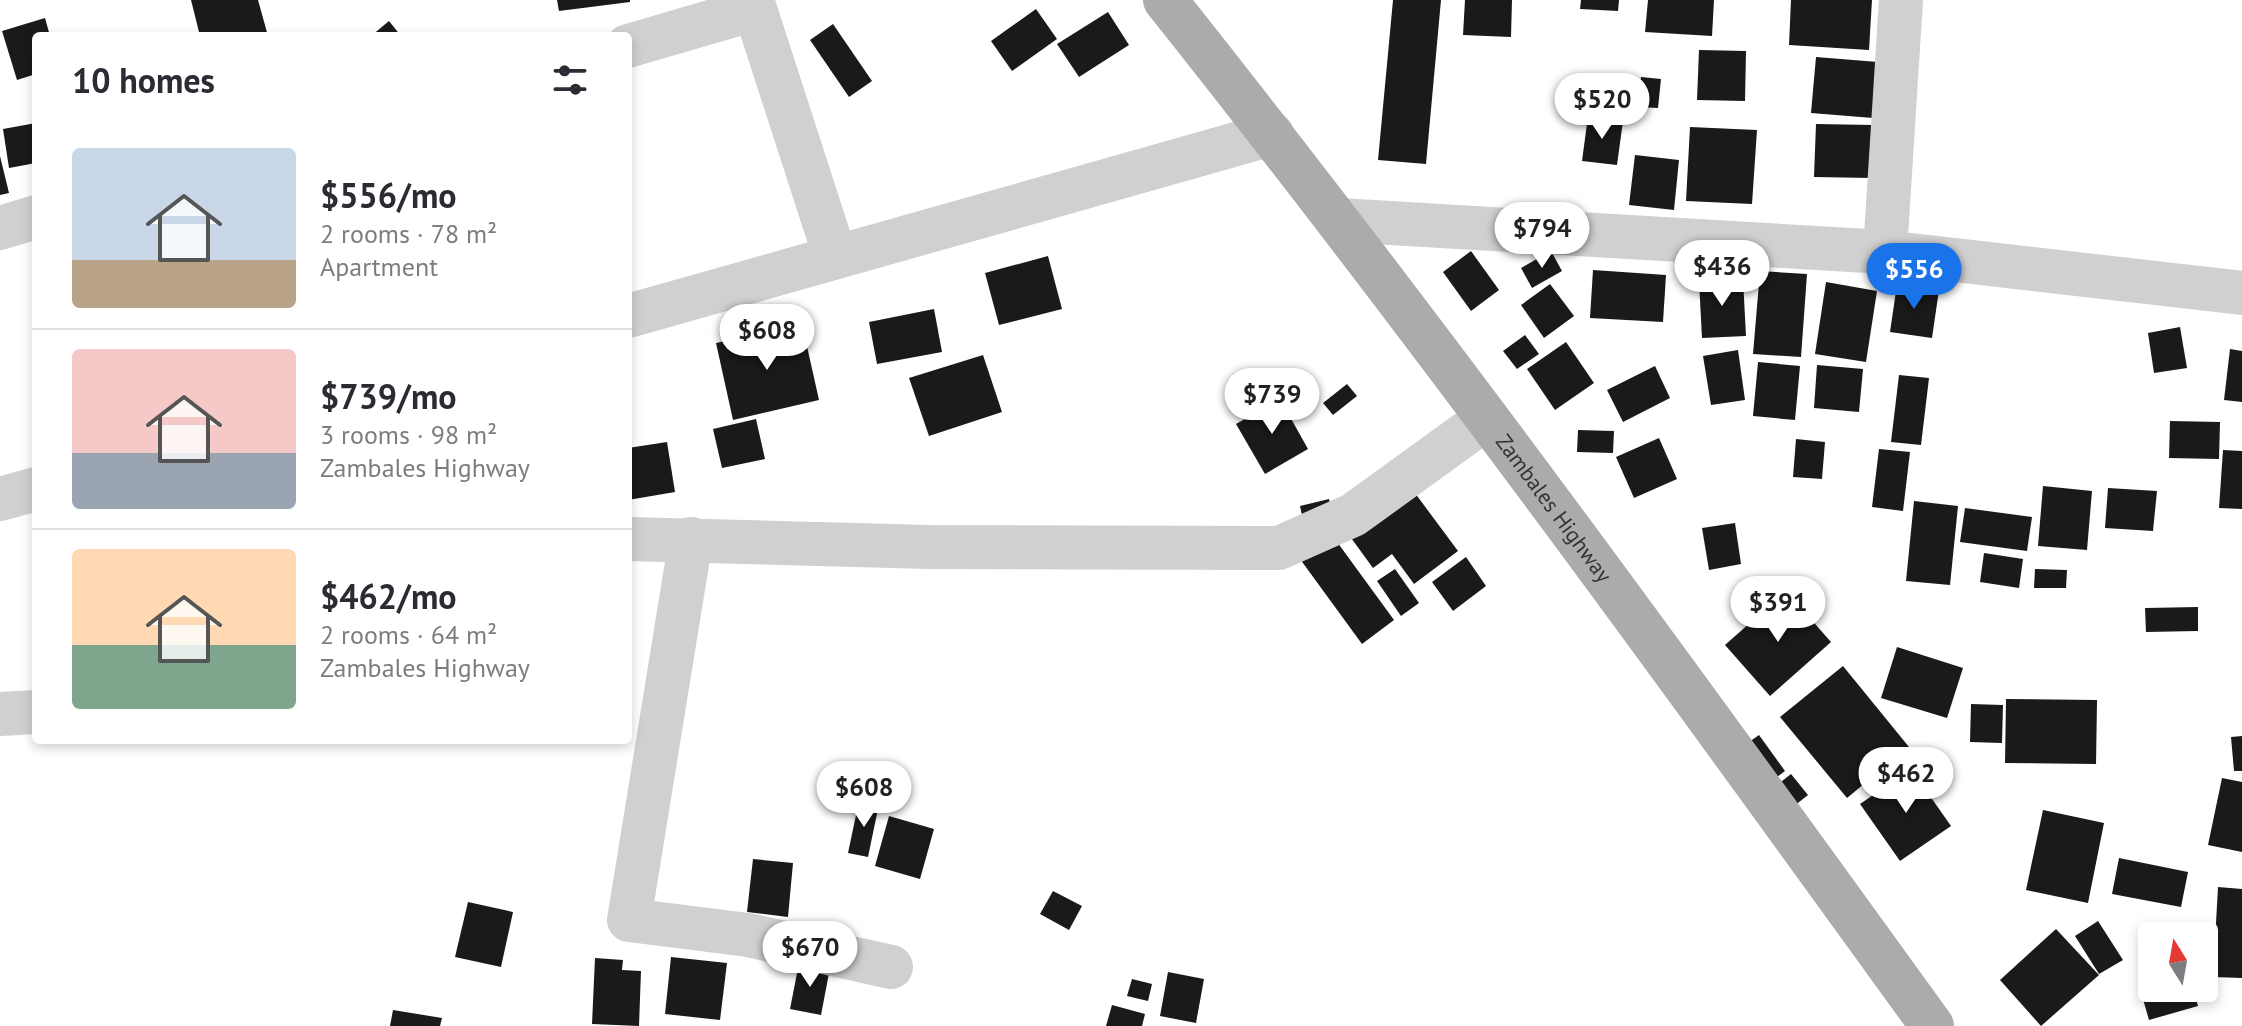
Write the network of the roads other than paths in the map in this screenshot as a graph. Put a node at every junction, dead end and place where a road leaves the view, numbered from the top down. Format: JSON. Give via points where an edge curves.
{"nodes":[{"id":1,"x":1165,"y":0,"type":"edge"},
{"id":2,"x":1901,"y":0,"type":"edge"},
{"id":3,"x":632,"y":45,"type":"edge"},
{"id":4,"x":1272,"y":134,"type":"junction"},
{"id":5,"x":32,"y":218,"type":"edge"},
{"id":6,"x":1339,"y":220,"type":"junction"},
{"id":7,"x":0,"y":228,"type":"edge"},
{"id":8,"x":1885,"y":252,"type":"junction"},
{"id":9,"x":835,"y":256,"type":"junction"},
{"id":10,"x":2242,"y":293,"type":"edge"},
{"id":11,"x":632,"y":315,"type":"edge"},
{"id":12,"x":1487,"y":418,"type":"junction"},
{"id":13,"x":32,"y":490,"type":"edge"},
{"id":14,"x":0,"y":499,"type":"edge"},
{"id":15,"x":632,"y":539,"type":"edge"},
{"id":16,"x":691,"y":539,"type":"junction"},
{"id":17,"x":32,"y":712,"type":"edge"},
{"id":18,"x":0,"y":714,"type":"edge"},
{"id":19,"x":891,"y":967,"type":"dead end"},
{"id":20,"x":1932,"y":1026,"type":"edge"}],
"edges":[{"from":1,"to":4,"type":"main road","name":"Zambales Highway"},
{"from":2,"to":8,"type":"street"},
{"from":3,"to":9,"type":"street","via":[[755,9]]},
{"from":4,"to":6,"type":"main road","name":"Zambales Highway"},
{"from":4,"to":9,"type":"street"},
{"from":5,"to":7,"type":"street"},
{"from":6,"to":8,"type":"street"},
{"from":6,"to":12,"type":"main road","name":"Zambales Highway"},
{"from":8,"to":10,"type":"street"},
{"from":9,"to":11,"type":"street"},
{"from":12,"to":16,"type":"street","via":[[1353,515],[1279,548],[929,547]]},
{"from":12,"to":20,"type":"main road","name":"Zambales Highway"},
{"from":13,"to":14,"type":"street"},
{"from":15,"to":16,"type":"street"},
{"from":16,"to":19,"type":"street","via":[[629,920],[748,935]]},
{"from":17,"to":18,"type":"street"}]}
